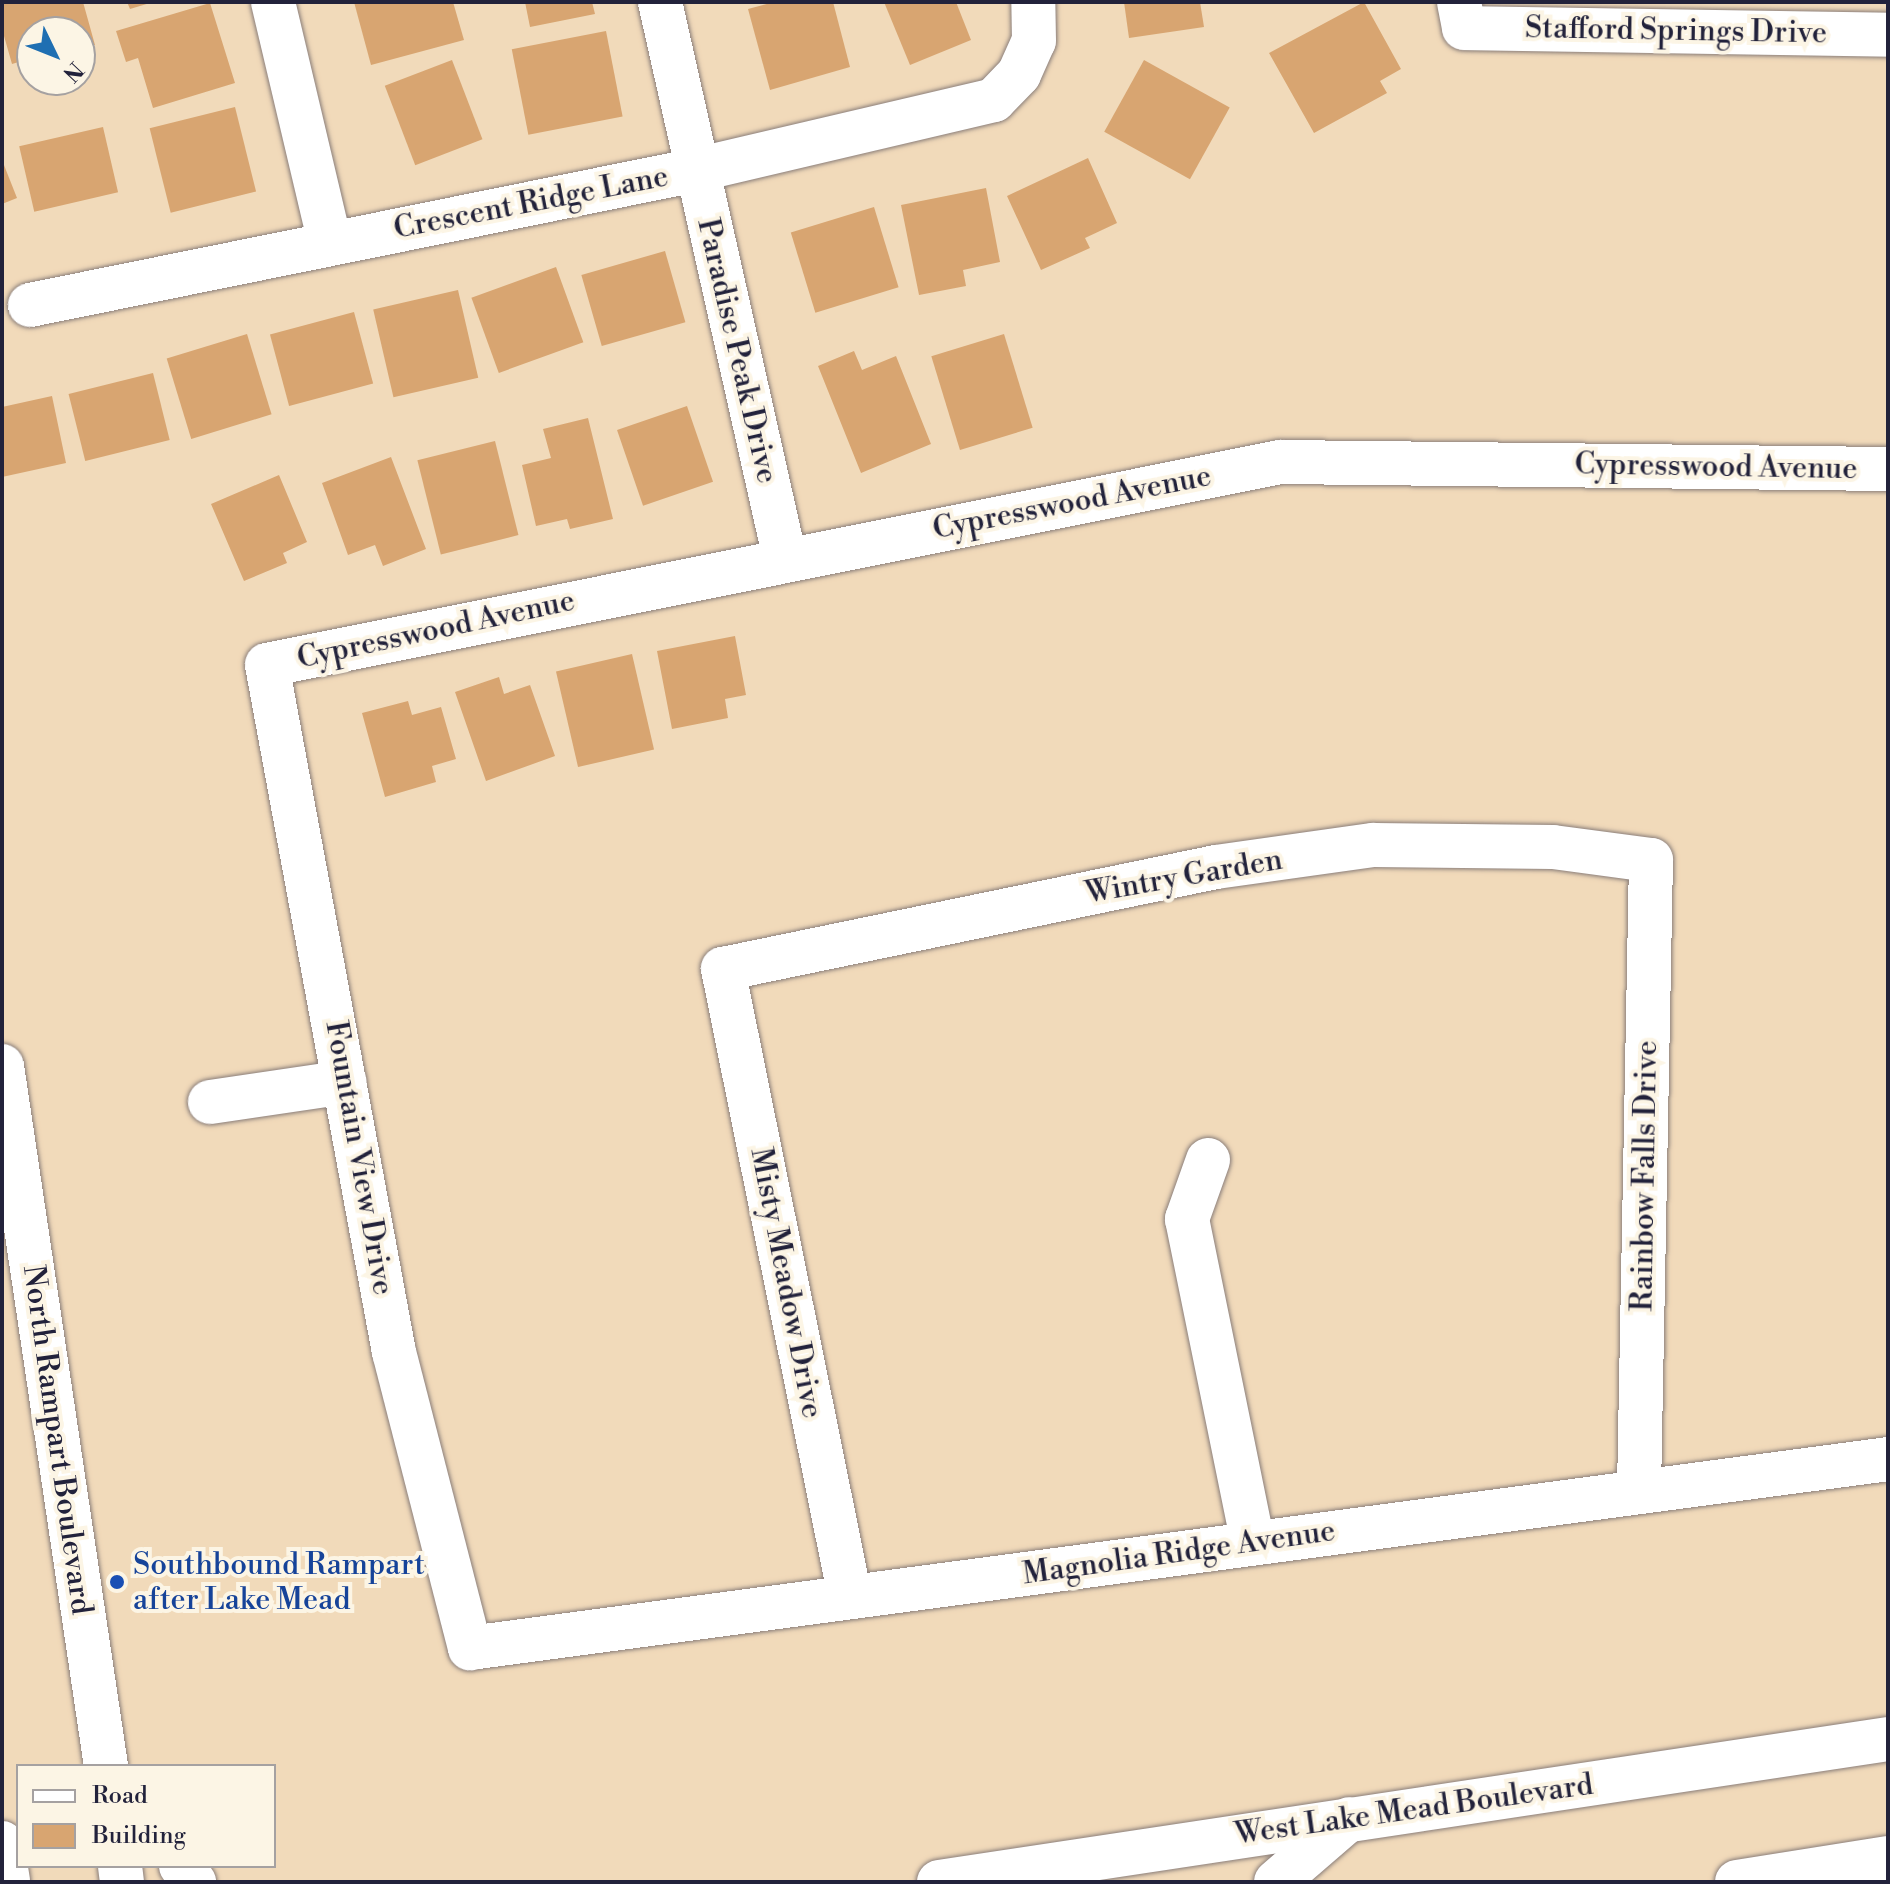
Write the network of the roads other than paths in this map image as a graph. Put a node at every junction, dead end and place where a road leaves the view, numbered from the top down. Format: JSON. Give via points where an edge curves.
{"nodes":[{"id":1,"x":273,"y":2,"type":"edge"},
{"id":2,"x":660,"y":2,"type":"edge"},
{"id":3,"x":1033,"y":2,"type":"edge"},
{"id":4,"x":1462,"y":15,"type":"edge"},
{"id":5,"x":1888,"y":35,"type":"edge"},
{"id":6,"x":696,"y":170,"type":"junction"},
{"id":7,"x":330,"y":243,"type":"junction"},
{"id":8,"x":30,"y":305,"type":"dead end"},
{"id":9,"x":1888,"y":469,"type":"edge"},
{"id":10,"x":785,"y":559,"type":"junction"},
{"id":11,"x":267,"y":665,"type":"joint"},
{"id":12,"x":1651,"y":860,"type":"joint"},
{"id":13,"x":723,"y":969,"type":"joint"},
{"id":14,"x":2,"y":1066,"type":"edge"},
{"id":15,"x":345,"y":1082,"type":"junction"},
{"id":16,"x":210,"y":1102,"type":"dead end"},
{"id":17,"x":1208,"y":1160,"type":"dead end"},
{"id":18,"x":1888,"y":1459,"type":"edge"},
{"id":19,"x":1639,"y":1492,"type":"junction"},
{"id":20,"x":1253,"y":1543,"type":"junction"},
{"id":21,"x":850,"y":1597,"type":"junction"},
{"id":22,"x":470,"y":1648,"type":"joint"},
{"id":23,"x":1888,"y":1739,"type":"edge"},
{"id":24,"x":106,"y":1764,"type":"edge"},
{"id":25,"x":1349,"y":1819,"type":"junction"},
{"id":26,"x":2,"y":1843,"type":"edge"},
{"id":27,"x":1888,"y":1858,"type":"edge"},
{"id":28,"x":8,"y":1882,"type":"edge"},
{"id":29,"x":939,"y":1882,"type":"edge"},
{"id":30,"x":1276,"y":1882,"type":"edge"},
{"id":31,"x":1737,"y":1882,"type":"edge"}],
"edges":[{"from":1,"to":7,"type":"street"},
{"from":2,"to":6,"type":"street","name":"Paradise Peak Drive"},
{"from":3,"to":6,"type":"street","name":"Crescent Ridge Lane","via":[[1034,41],[1019,74],[994,100]]},
{"from":4,"to":5,"type":"street","name":"Stafford Springs Drive"},
{"from":6,"to":7,"type":"street","name":"Crescent Ridge Lane"},
{"from":6,"to":10,"type":"street","name":"Paradise Peak Drive"},
{"from":7,"to":8,"type":"street","name":"Crescent Ridge Lane"},
{"from":9,"to":10,"type":"street","name":"Cypresswood Avenue","via":[[1280,462]]},
{"from":10,"to":11,"type":"street","name":"Cypresswood Avenue"},
{"from":11,"to":15,"type":"street","name":"Fountain View Drive"},
{"from":12,"to":13,"type":"street","name":"Wintry Garden","via":[[1553,847],[1373,845],[1216,867]]},
{"from":12,"to":19,"type":"street","name":"Rainbow Falls Drive"},
{"from":13,"to":21,"type":"street","name":"Misty Meadow Drive"},
{"from":14,"to":24,"type":"street","name":"North Rampart Boulevard"},
{"from":15,"to":16,"type":"street"},
{"from":15,"to":22,"type":"street","name":"Fountain View Drive","via":[[394,1352]]},
{"from":17,"to":20,"type":"street","via":[[1187,1219]]},
{"from":18,"to":19,"type":"street","name":"Magnolia Ridge Avenue"},
{"from":19,"to":20,"type":"street","name":"Magnolia Ridge Avenue"},
{"from":20,"to":21,"type":"street","name":"Magnolia Ridge Avenue"},
{"from":21,"to":22,"type":"street","name":"Magnolia Ridge Avenue"},
{"from":23,"to":25,"type":"street","name":"West Lake Mead Boulevard"},
{"from":25,"to":29,"type":"street","name":"West Lake Mead Boulevard"},
{"from":25,"to":30,"type":"street"},
{"from":26,"to":28,"type":"street"},
{"from":27,"to":31,"type":"street"}]}
